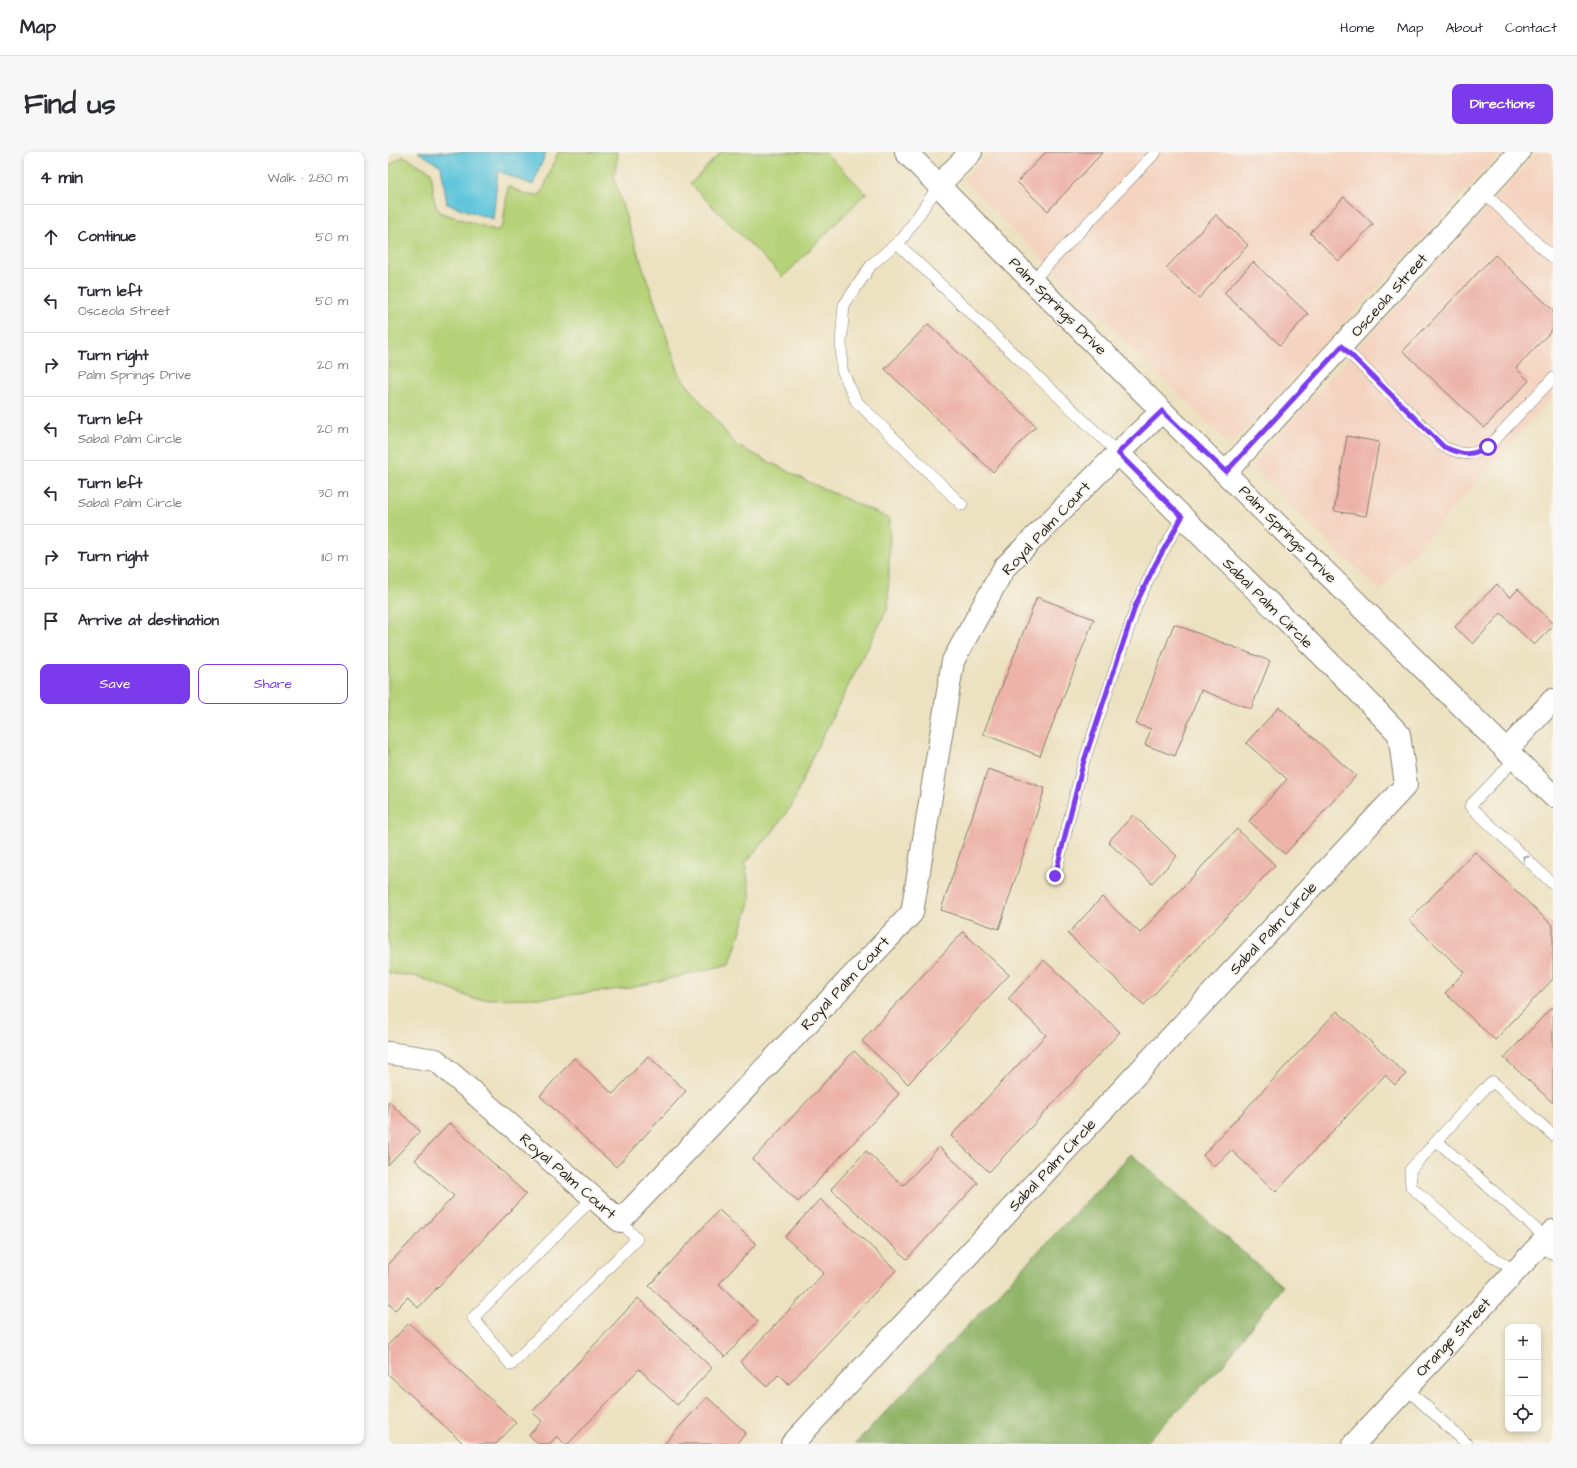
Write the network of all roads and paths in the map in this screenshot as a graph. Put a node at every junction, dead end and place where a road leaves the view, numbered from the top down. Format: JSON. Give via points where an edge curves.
{"nodes":[{"id":1,"x":906,"y":152,"type":"edge"},
{"id":2,"x":971,"y":152,"type":"edge"},
{"id":3,"x":1156,"y":152,"type":"edge"},
{"id":4,"x":1519,"y":152,"type":"edge"},
{"id":5,"x":939,"y":185,"type":"junction"},
{"id":6,"x":1482,"y":192,"type":"junction"},
{"id":7,"x":897,"y":243,"type":"junction"},
{"id":8,"x":1553,"y":258,"type":"edge"},
{"id":9,"x":1032,"y":281,"type":"junction"},
{"id":10,"x":1342,"y":346,"type":"junction"},
{"id":11,"x":1553,"y":378,"type":"edge"},
{"id":12,"x":1162,"y":411,"type":"junction"},
{"id":13,"x":1118,"y":453,"type":"junction"},
{"id":14,"x":1226,"y":472,"type":"junction"},
{"id":15,"x":962,"y":505,"type":"dead end"},
{"id":16,"x":1182,"y":517,"type":"junction"},
{"id":17,"x":1553,"y":700,"type":"edge"},
{"id":18,"x":1510,"y":755,"type":"junction"},
{"id":19,"x":1553,"y":796,"type":"edge"},
{"id":20,"x":1055,"y":876,"type":"dead end"},
{"id":21,"x":1553,"y":884,"type":"edge"},
{"id":22,"x":388,"y":1053,"type":"edge"},
{"id":23,"x":1553,"y":1135,"type":"edge"},
{"id":24,"x":1437,"y":1141,"type":"junction"},
{"id":25,"x":593,"y":1198,"type":"junction"},
{"id":26,"x":620,"y":1221,"type":"junction"},
{"id":27,"x":1548,"y":1242,"type":"edge"},
{"id":28,"x":1515,"y":1271,"type":"junction"},
{"id":29,"x":1406,"y":1388,"type":"junction"},
{"id":30,"x":792,"y":1444,"type":"edge"},
{"id":31,"x":1354,"y":1444,"type":"edge"},
{"id":32,"x":1467,"y":1444,"type":"edge"}],
"edges":[{"from":1,"to":5,"type":"street","name":"Palm Springs Drive"},
{"from":2,"to":5,"type":"street"},
{"from":3,"to":9,"type":"lane"},
{"from":4,"to":6,"type":"street","name":"Osceola Street"},
{"from":5,"to":7,"type":"lane"},
{"from":5,"to":9,"type":"street","name":"Palm Springs Drive"},
{"from":6,"to":8,"type":"lane"},
{"from":6,"to":10,"type":"street","name":"Osceola Street"},
{"from":7,"to":13,"type":"lane"},
{"from":7,"to":15,"type":"lane","via":[[872,264],[844,305],[842,370],[856,401]]},
{"from":9,"to":12,"type":"street","name":"Palm Springs Drive"},
{"from":10,"to":11,"type":"lane","via":[[1444,447],[1460,454],[1474,454],[1488,447]]},
{"from":10,"to":14,"type":"street","name":"Osceola Street"},
{"from":12,"to":13,"type":"street"},
{"from":12,"to":14,"type":"street","name":"Palm Springs Drive"},
{"from":13,"to":16,"type":"street","name":"Sabal Palm Circle"},
{"from":13,"to":26,"type":"street","name":"Royal Palm Court","via":[[1004,568],[953,661],[912,913]]},
{"from":14,"to":18,"type":"street","name":"Palm Springs Drive"},
{"from":16,"to":20,"type":"lane","via":[[1136,604],[1083,764]]},
{"from":16,"to":30,"type":"street","name":"Sabal Palm Circle","via":[[1399,734],[1406,785]]},
{"from":17,"to":18,"type":"street"},
{"from":18,"to":19,"type":"street","name":"Palm Springs Drive"},
{"from":21,"to":18,"type":"lane","one_way":true,"via":[[1470,806]]},
{"from":22,"to":25,"type":"street","name":"Royal Palm Court","via":[[436,1060]]},
{"from":23,"to":24,"type":"lane","via":[[1493,1082]]},
{"from":24,"to":27,"type":"lane"},
{"from":24,"to":28,"type":"lane","via":[[1410,1170],[1411,1187],[1483,1250]]},
{"from":25,"to":26,"type":"street","name":"Royal Palm Court"},
{"from":25,"to":26,"type":"lane","via":[[473,1318],[511,1365],[637,1239]]},
{"from":27,"to":28,"type":"street","name":"Orange Street"},
{"from":28,"to":29,"type":"street","name":"Orange Street"},
{"from":29,"to":31,"type":"street","name":"Orange Street"},
{"from":29,"to":32,"type":"lane"}]}
